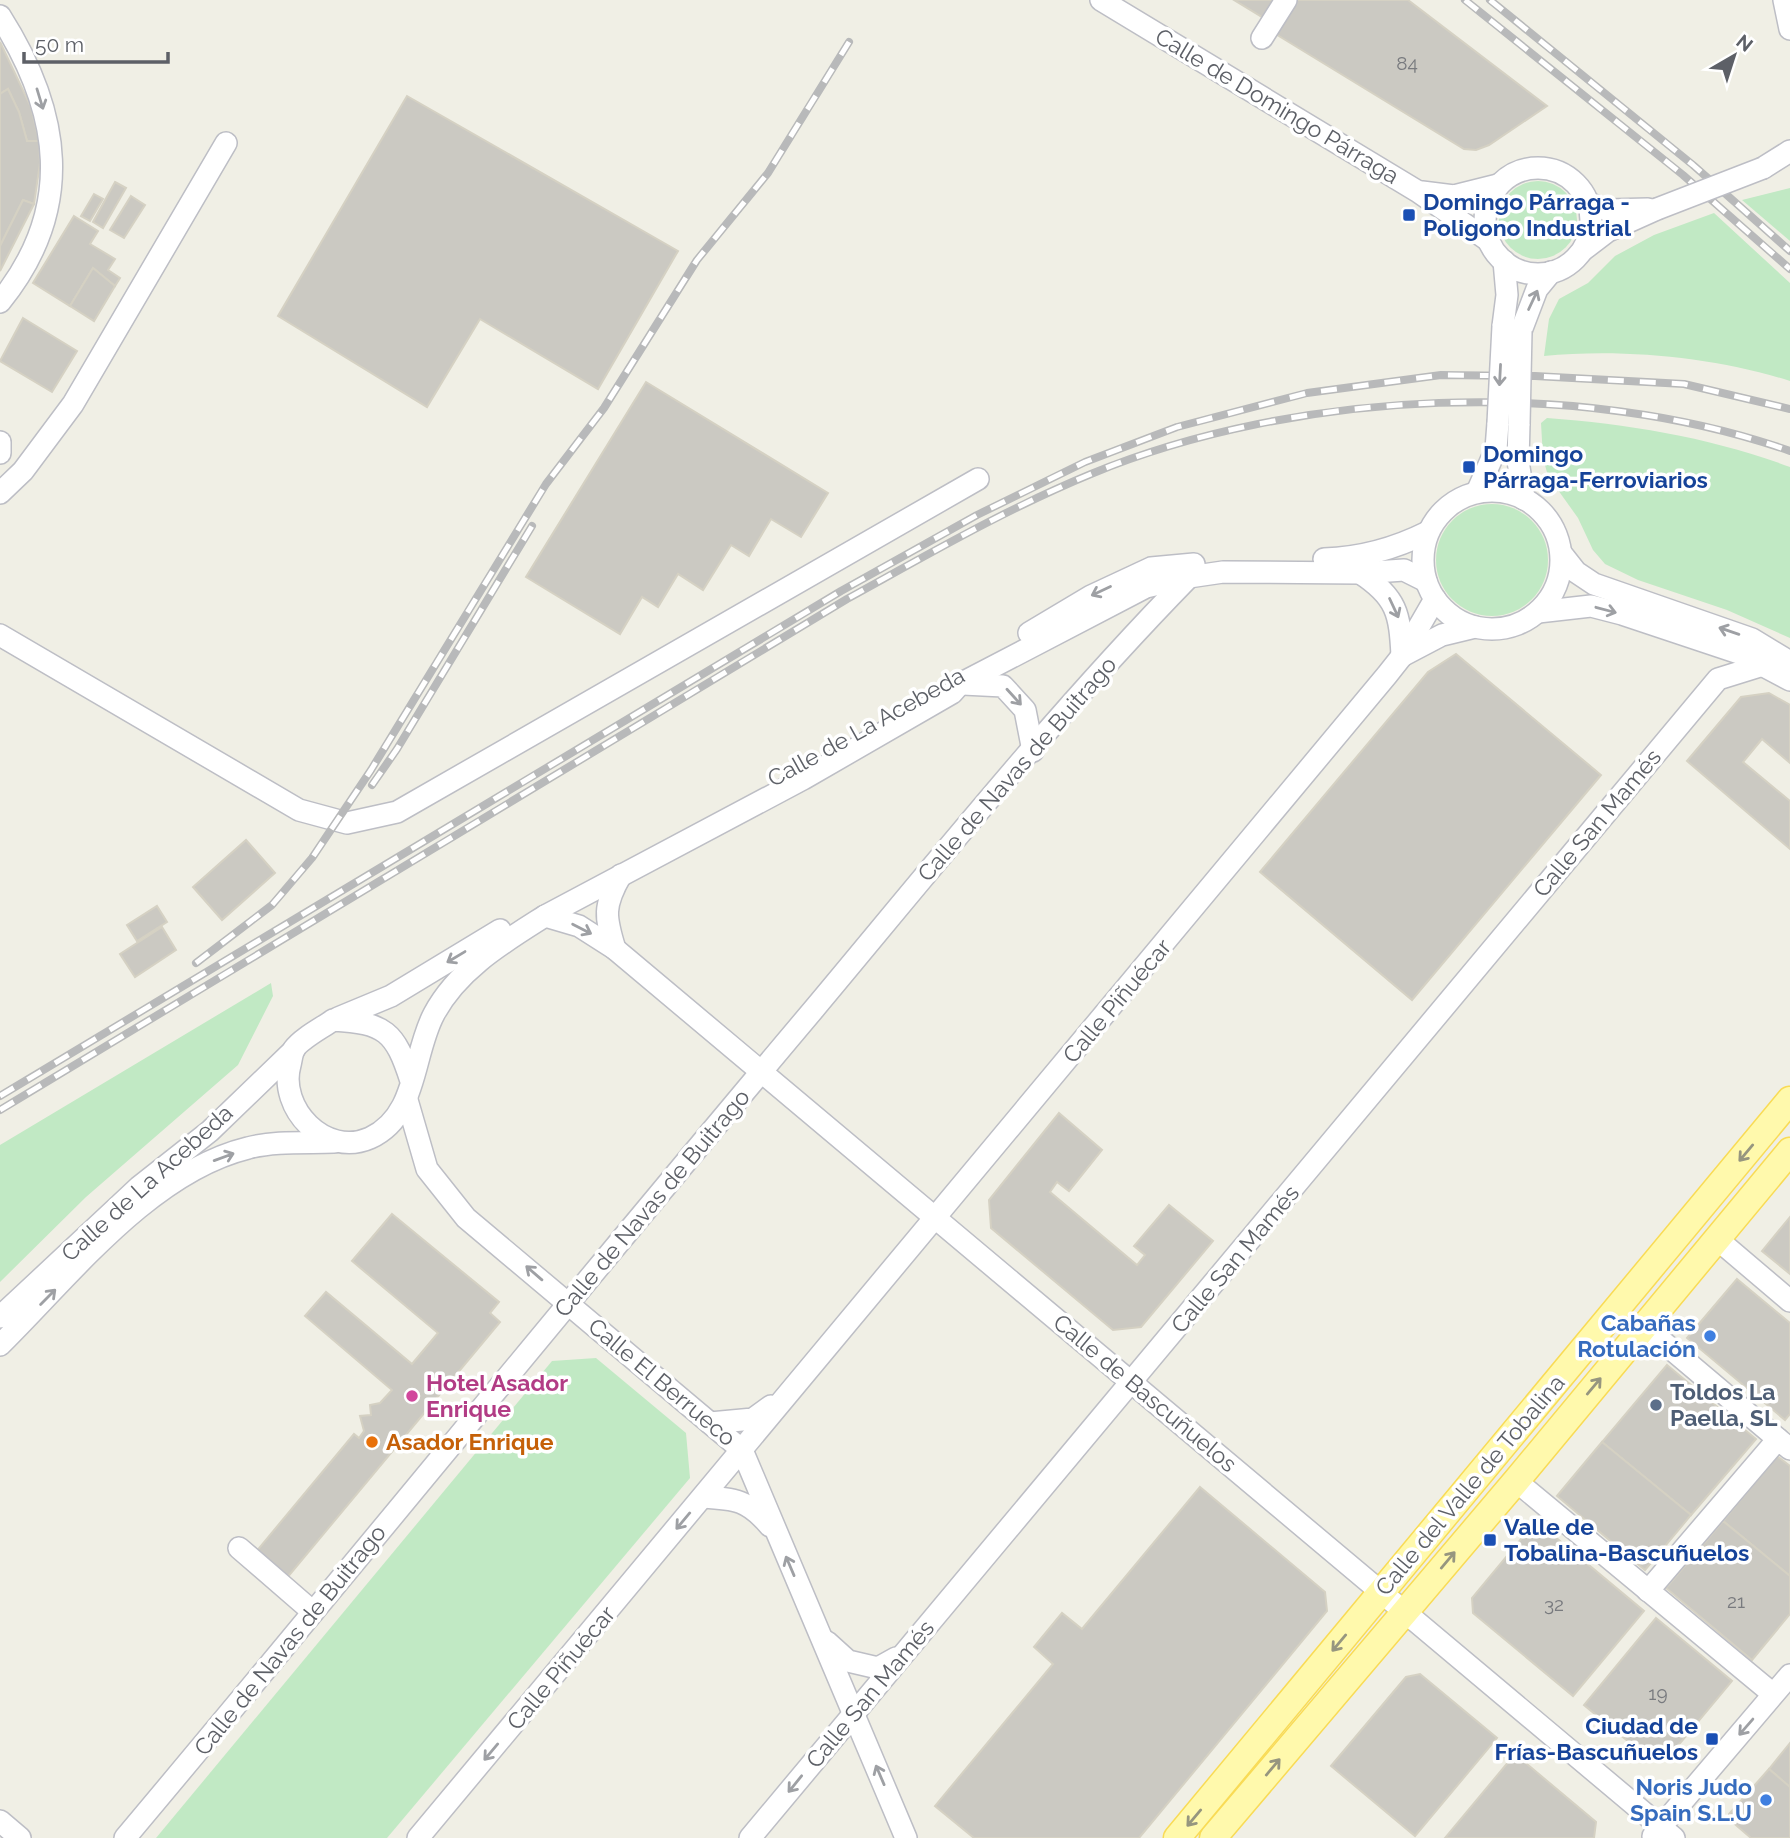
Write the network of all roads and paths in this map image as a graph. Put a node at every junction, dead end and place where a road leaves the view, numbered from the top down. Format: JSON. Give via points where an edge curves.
{"nodes":[{"id":1,"x":1101,"y":0,"type":"edge"},
{"id":2,"x":1286,"y":0,"type":"edge"},
{"id":3,"x":1784,"y":0,"type":"edge"},
{"id":4,"x":0,"y":16,"type":"edge"},
{"id":5,"x":1790,"y":29,"type":"edge"},
{"id":6,"x":1262,"y":38,"type":"dead end"},
{"id":7,"x":226,"y":143,"type":"dead end"},
{"id":8,"x":1790,"y":151,"type":"edge"},
{"id":9,"x":1763,"y":168,"type":"junction"},
{"id":10,"x":1790,"y":168,"type":"edge"},
{"id":11,"x":1498,"y":185,"type":"junction"},
{"id":12,"x":1417,"y":191,"type":"junction"},
{"id":13,"x":1588,"y":203,"type":"junction"},
{"id":14,"x":1657,"y":209,"type":"junction"},
{"id":15,"x":1489,"y":241,"type":"junction"},
{"id":16,"x":1581,"y":252,"type":"junction"},
{"id":17,"x":1504,"y":261,"type":"junction"},
{"id":18,"x":1551,"y":272,"type":"junction"},
{"id":19,"x":0,"y":302,"type":"edge"},
{"id":20,"x":1512,"y":328,"type":"junction"},
{"id":21,"x":1508,"y":424,"type":"junction"},
{"id":22,"x":0,"y":442,"type":"edge"},
{"id":23,"x":0,"y":453,"type":"edge"},
{"id":24,"x":978,"y":480,"type":"dead end"},
{"id":25,"x":1477,"y":492,"type":"junction"},
{"id":26,"x":0,"y":493,"type":"edge"},
{"id":27,"x":1524,"y":499,"type":"junction"},
{"id":28,"x":1429,"y":532,"type":"junction"},
{"id":29,"x":1561,"y":553,"type":"junction"},
{"id":30,"x":1360,"y":573,"type":"junction"},
{"id":31,"x":1189,"y":577,"type":"junction"},
{"id":32,"x":1430,"y":590,"type":"junction"},
{"id":33,"x":1538,"y":612,"type":"junction"},
{"id":34,"x":1475,"y":627,"type":"junction"},
{"id":35,"x":0,"y":635,"type":"edge"},
{"id":36,"x":1710,"y":643,"type":"junction"},
{"id":37,"x":1402,"y":656,"type":"junction"},
{"id":38,"x":1790,"y":662,"type":"edge"},
{"id":39,"x":1763,"y":665,"type":"junction"},
{"id":40,"x":1717,"y":679,"type":"junction"},
{"id":41,"x":1790,"y":680,"type":"edge"},
{"id":42,"x":960,"y":684,"type":"junction"},
{"id":43,"x":1033,"y":751,"type":"junction"},
{"id":44,"x":621,"y":876,"type":"junction"},
{"id":45,"x":545,"y":916,"type":"junction"},
{"id":46,"x":615,"y":949,"type":"junction"},
{"id":47,"x":333,"y":1020,"type":"junction"},
{"id":48,"x":294,"y":1050,"type":"junction"},
{"id":49,"x":761,"y":1070,"type":"junction"},
{"id":50,"x":409,"y":1090,"type":"junction"},
{"id":51,"x":1790,"y":1100,"type":"edge"},
{"id":52,"x":339,"y":1141,"type":"junction"},
{"id":53,"x":1790,"y":1151,"type":"edge"},
{"id":54,"x":937,"y":1217,"type":"junction"},
{"id":55,"x":1717,"y":1239,"type":"junction"},
{"id":56,"x":1790,"y":1301,"type":"edge"},
{"id":57,"x":569,"y":1304,"type":"junction"},
{"id":58,"x":0,"y":1317,"type":"edge"},
{"id":59,"x":1644,"y":1326,"type":"junction"},
{"id":60,"x":0,"y":1345,"type":"edge"},
{"id":61,"x":1132,"y":1382,"type":"junction"},
{"id":62,"x":787,"y":1394,"type":"junction"},
{"id":63,"x":710,"y":1423,"type":"junction"},
{"id":64,"x":1784,"y":1444,"type":"edge"},
{"id":65,"x":742,"y":1450,"type":"junction"},
{"id":66,"x":1516,"y":1481,"type":"junction"},
{"id":67,"x":703,"y":1497,"type":"junction"},
{"id":68,"x":778,"y":1536,"type":"junction"},
{"id":69,"x":239,"y":1548,"type":"dead end"},
{"id":70,"x":1382,"y":1590,"type":"junction"},
{"id":71,"x":1648,"y":1591,"type":"junction"},
{"id":72,"x":313,"y":1612,"type":"junction"},
{"id":73,"x":1404,"y":1612,"type":"junction"},
{"id":74,"x":820,"y":1636,"type":"junction"},
{"id":75,"x":904,"y":1653,"type":"junction"},
{"id":76,"x":1790,"y":1675,"type":"edge"},
{"id":77,"x":1773,"y":1694,"type":"junction"},
{"id":78,"x":854,"y":1713,"type":"junction"},
{"id":79,"x":0,"y":1821,"type":"edge"},
{"id":80,"x":1662,"y":1834,"type":"edge"},
{"id":81,"x":20,"y":1838,"type":"edge"},
{"id":82,"x":125,"y":1838,"type":"edge"},
{"id":83,"x":418,"y":1838,"type":"edge"},
{"id":84,"x":750,"y":1838,"type":"edge"},
{"id":85,"x":906,"y":1838,"type":"edge"},
{"id":86,"x":1177,"y":1838,"type":"edge"},
{"id":87,"x":1213,"y":1838,"type":"edge"}],
"edges":[{"from":1,"to":12,"type":"street","name":"Calle de Domingo Párraga"},
{"from":2,"to":6,"type":"street"},
{"from":3,"to":5,"type":"street"},
{"from":4,"to":19,"type":"street","one_way":true,"via":[[39,92],[53,146],[45,222],[15,283]]},
{"from":7,"to":26,"type":"street","via":[[73,404],[23,471]]},
{"from":8,"to":9,"type":"street"},
{"from":9,"to":10,"type":"street"},
{"from":9,"to":14,"type":"street","bridge":true},
{"from":11,"to":12,"type":"street","name":"Calle de Domingo Párraga","via":[[1454,196]]},
{"from":11,"to":13,"type":"street","via":[[1530,168],[1548,169],[1565,175]]},
{"from":11,"to":15,"type":"street","via":[[1486,211]]},
{"from":12,"to":15,"type":"street","name":"Calle de Domingo Párraga"},
{"from":13,"to":14,"type":"street","via":[[1608,210]]},
{"from":13,"to":16,"type":"street","via":[[1589,237]]},
{"from":14,"to":16,"type":"street","via":[[1608,231]]},
{"from":15,"to":17,"type":"street"},
{"from":16,"to":18,"type":"street","via":[[1568,265]]},
{"from":17,"to":18,"type":"street","via":[[1526,272]]},
{"from":17,"to":20,"type":"street"},
{"from":20,"to":18,"type":"street","one_way":true},
{"from":20,"to":21,"type":"street","bridge":true},
{"from":21,"to":25,"type":"street"},
{"from":21,"to":27,"type":"street"},
{"from":22,"to":23,"type":"street"},
{"from":24,"to":35,"type":"street","via":[[397,812],[347,823],[299,810]]},
{"from":25,"to":27,"type":"street","via":[[1509,493]]},
{"from":25,"to":28,"type":"street","via":[[1448,506]]},
{"from":27,"to":29,"type":"street","via":[[1549,521]]},
{"from":28,"to":32,"type":"street","via":[[1423,556]]},
{"from":28,"to":47,"type":"street","name":"Calle de La Acebeda","one_way":true,"via":[[1398,547],[1354,558],[1151,568],[1091,596],[391,996]]},
{"from":29,"to":33,"type":"street","via":[[1556,585]]},
{"from":38,"to":29,"type":"street","one_way":true,"via":[[1752,639],[1594,584],[1576,572]]},
{"from":30,"to":31,"type":"street","name":"Calle de La Acebeda","via":[[1223,572]]},
{"from":30,"to":32,"type":"street","name":"Calle de La Acebeda","via":[[1404,570]]},
{"from":30,"to":37,"type":"street","one_way":true,"via":[[1381,587],[1394,604]]},
{"from":31,"to":42,"type":"street","name":"Calle de La Acebeda","via":[[1146,587]]},
{"from":31,"to":43,"type":"street","name":"Calle de Navas de Buitrago"},
{"from":32,"to":34,"type":"street","via":[[1453,617]]},
{"from":32,"to":37,"type":"street","name":"Calle Piñuécar"},
{"from":33,"to":34,"type":"street","via":[[1509,627]]},
{"from":33,"to":36,"type":"street","one_way":true,"via":[[1591,606]]},
{"from":34,"to":37,"type":"street","via":[[1442,635]]},
{"from":36,"to":39,"type":"street"},
{"from":36,"to":40,"type":"street"},
{"from":37,"to":54,"type":"street","name":"Calle Piñuécar"},
{"from":39,"to":40,"type":"street"},
{"from":39,"to":41,"type":"street"},
{"from":40,"to":61,"type":"street","name":"Calle San Mamés"},
{"from":42,"to":43,"type":"street","one_way":true,"via":[[1003,686],[1025,710]]},
{"from":42,"to":44,"type":"street","name":"Calle de La Acebeda","via":[[952,693],[803,779]]},
{"from":43,"to":49,"type":"street","name":"Calle de Navas de Buitrago"},
{"from":44,"to":45,"type":"street","name":"Calle de La Acebeda"},
{"from":44,"to":46,"type":"street","via":[[610,894],[605,919]]},
{"from":45,"to":46,"type":"street","name":"Calle de Bascuñuelos","one_way":true,"via":[[579,926]]},
{"from":45,"to":50,"type":"street","name":"Calle de La Acebeda","via":[[469,968],[434,1013]]},
{"from":46,"to":49,"type":"street","name":"Calle de Bascuñuelos"},
{"from":47,"to":48,"type":"street"},
{"from":47,"to":50,"type":"street","via":[[370,1022],[400,1045]]},
{"from":48,"to":52,"type":"street","via":[[286,1078],[293,1107],[312,1130]]},
{"from":48,"to":58,"type":"street","name":"Calle de La Acebeda"},
{"from":49,"to":54,"type":"street","name":"Calle de Bascuñuelos"},
{"from":49,"to":57,"type":"street","name":"Calle de Navas de Buitrago"},
{"from":50,"to":52,"type":"street","via":[[392,1124],[368,1139]]},
{"from":57,"to":50,"type":"street","name":"Calle El Berrueco","one_way":true,"via":[[458,1208],[427,1169]]},
{"from":51,"to":70,"type":"main road","name":"Calle del Valle de Tobalina","one_way":true},
{"from":60,"to":52,"type":"street","name":"Calle de La Acebeda","one_way":true,"via":[[145,1200],[198,1167],[249,1147]]},
{"from":53,"to":55,"type":"main road","name":"Calle del Valle de Tobalina"},
{"from":54,"to":61,"type":"street","name":"Calle de Bascuñuelos"},
{"from":54,"to":62,"type":"street","name":"Calle Piñuécar"},
{"from":55,"to":56,"type":"street"},
{"from":55,"to":59,"type":"main road","name":"Calle del Valle de Tobalina"},
{"from":57,"to":63,"type":"street","name":"Calle El Berrueco"},
{"from":57,"to":72,"type":"street","name":"Calle de Navas de Buitrago"},
{"from":59,"to":64,"type":"street"},
{"from":66,"to":59,"type":"main road","name":"Calle del Valle de Tobalina","one_way":true},
{"from":61,"to":70,"type":"street","name":"Calle de Bascuñuelos"},
{"from":61,"to":75,"type":"street","name":"Calle San Mamés"},
{"from":62,"to":63,"type":"street","name":"Calle Piñuécar","via":[[753,1419]]},
{"from":62,"to":65,"type":"street","name":"Calle Piñuécar"},
{"from":63,"to":65,"type":"street","name":"Calle El Berrueco"},
{"from":64,"to":71,"type":"street"},
{"from":65,"to":67,"type":"street","name":"Calle Piñuécar"},
{"from":65,"to":68,"type":"street","name":"Calle El Berrueco"},
{"from":66,"to":71,"type":"street"},
{"from":73,"to":66,"type":"main road","name":"Calle del Valle de Tobalina","one_way":true},
{"from":67,"to":68,"type":"street","via":[[736,1499],[756,1509]]},
{"from":67,"to":83,"type":"street","name":"Calle Piñuécar","one_way":true},
{"from":74,"to":68,"type":"street","name":"Calle El Berrueco","one_way":true},
{"from":69,"to":72,"type":"street"},
{"from":70,"to":73,"type":"street","name":"Calle de Bascuñuelos"},
{"from":70,"to":86,"type":"main road","name":"Calle del Valle de Tobalina","one_way":true},
{"from":71,"to":77,"type":"street"},
{"from":72,"to":82,"type":"street","name":"Calle de Navas de Buitrago"},
{"from":73,"to":80,"type":"street","name":"Calle de Bascuñuelos"},
{"from":87,"to":73,"type":"main road","name":"Calle del Valle de Tobalina","one_way":true},
{"from":74,"to":75,"type":"street","name":"Calle El Berrueco","via":[[848,1661],[878,1668]]},
{"from":74,"to":78,"type":"street","name":"Calle El Berrueco"},
{"from":75,"to":78,"type":"street","name":"Calle San Mamés"},
{"from":76,"to":77,"type":"street"},
{"from":77,"to":80,"type":"street","one_way":true},
{"from":78,"to":84,"type":"street","name":"Calle San Mamés","one_way":true},
{"from":85,"to":78,"type":"street","name":"Calle El Berrueco","one_way":true},
{"from":79,"to":81,"type":"street"}]}
